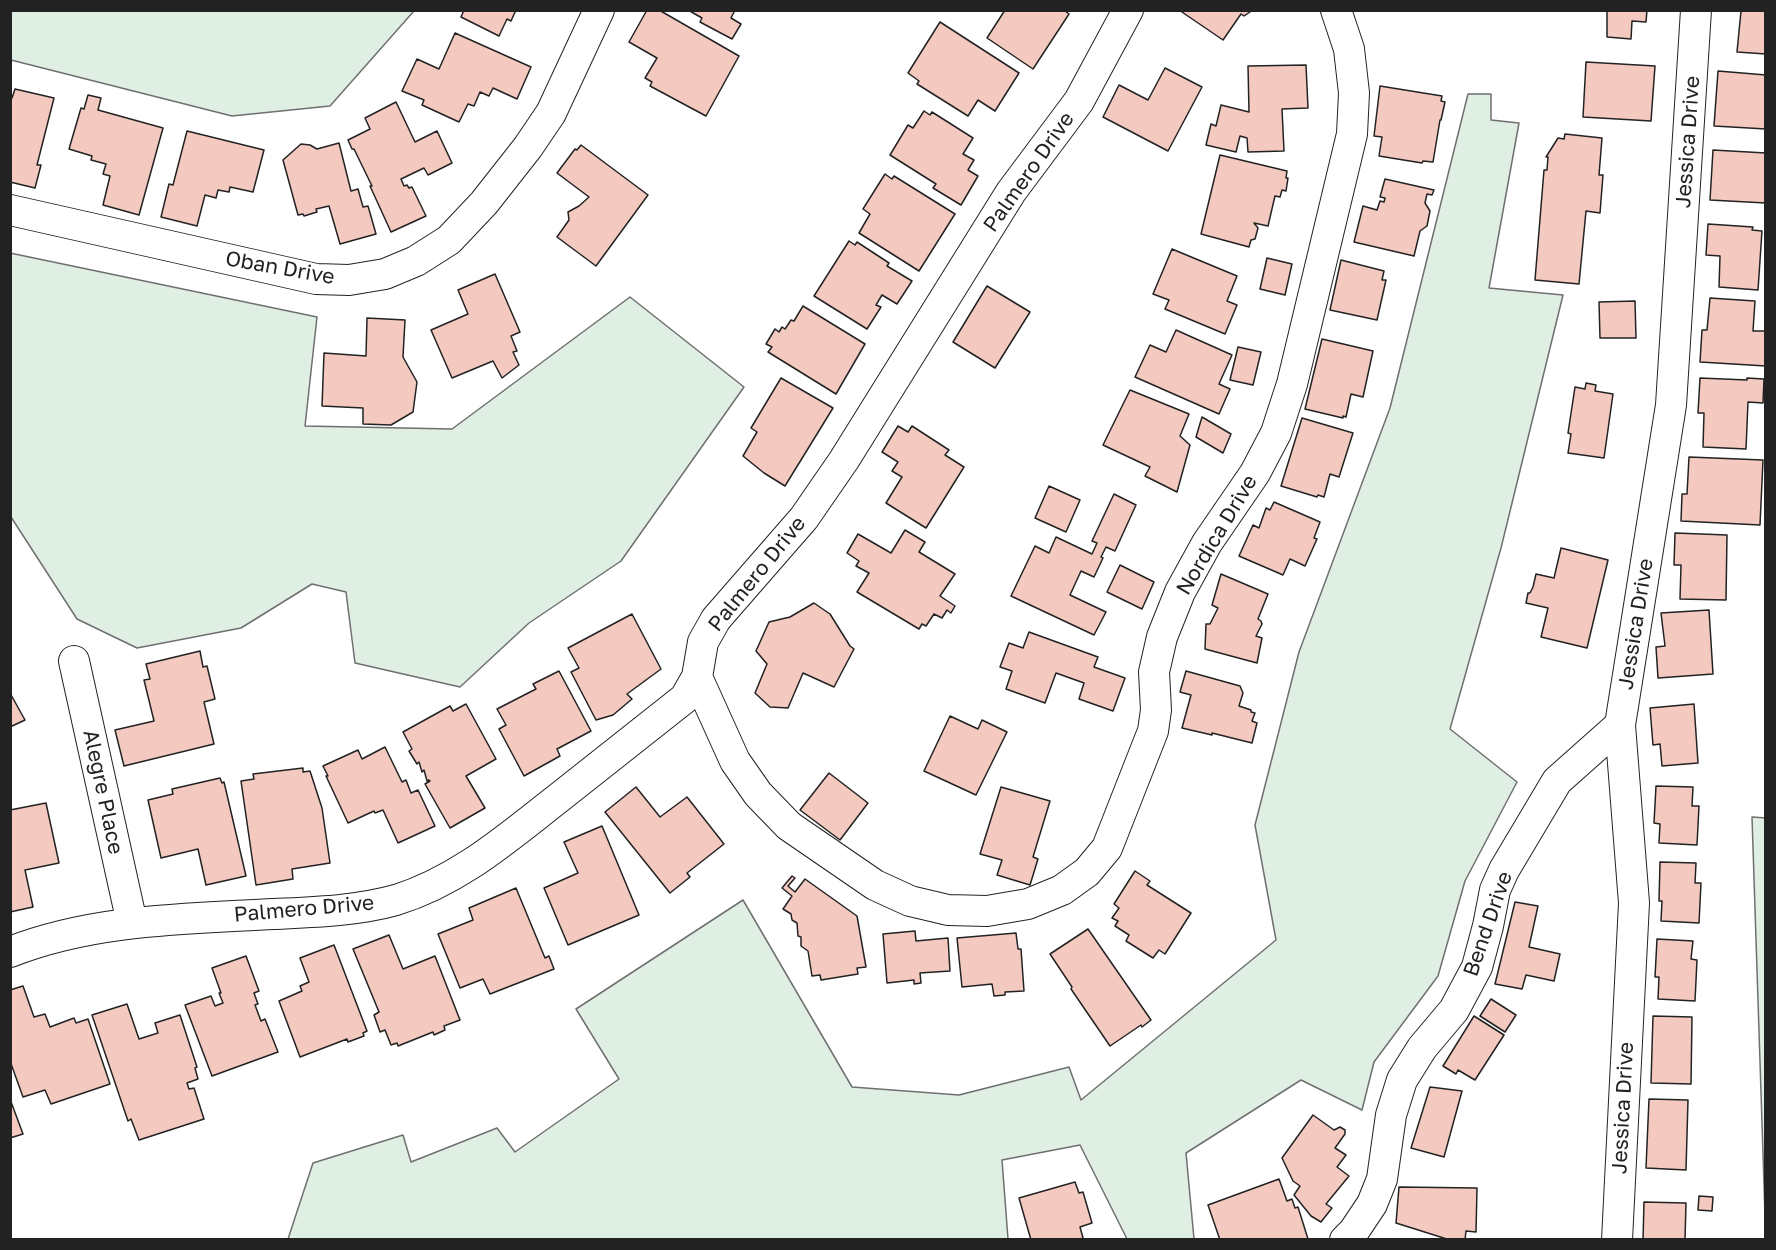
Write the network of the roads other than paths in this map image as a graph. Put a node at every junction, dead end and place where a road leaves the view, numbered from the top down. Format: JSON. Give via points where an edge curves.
{"nodes":[{"id":1,"x":599,"y":10,"type":"edge"},
{"id":2,"x":1128,"y":10,"type":"edge"},
{"id":3,"x":1336,"y":10,"type":"edge"},
{"id":4,"x":1696,"y":10,"type":"edge"},
{"id":5,"x":10,"y":210,"type":"edge"},
{"id":6,"x":74,"y":661,"type":"dead end"},
{"id":7,"x":697,"y":676,"type":"junction"},
{"id":8,"x":1620,"y":725,"type":"junction"},
{"id":9,"x":132,"y":923,"type":"junction"},
{"id":10,"x":10,"y":952,"type":"edge"},
{"id":11,"x":1345,"y":1239,"type":"edge"},
{"id":12,"x":1617,"y":1239,"type":"edge"}],
"edges":[{"from":1,"to":5,"type":"street","name":"Oban Drive","via":[[551,113],[484,203],[449,240],[416,261],[385,274],[349,280],[316,279]]},
{"from":2,"to":7,"type":"street","name":"Palmero Drive","via":[[1079,101],[1011,192],[844,460],[804,518],[716,619],[704,642]]},
{"from":3,"to":7,"type":"street","name":"Nordica Drive","via":[[1349,49],[1354,93],[1352,134],[1292,384],[1276,433],[1255,473],[1207,543],[1180,592],[1154,672],[1153,731],[1107,848],[1087,872],[1062,890],[1028,904],[987,910],[948,909],[910,901],[875,885],[789,826],[758,794],[735,762]]},
{"from":4,"to":8,"type":"street","name":"Jessica Drive","via":[[1671,405]]},
{"from":6,"to":9,"type":"street","name":"Alegre Place"},
{"from":7,"to":9,"type":"street","name":"Palmero Drive","via":[[685,698],[483,858],[446,880],[396,900],[349,910]]},
{"from":8,"to":11,"type":"street","name":"Bend Drive","via":[[1557,781],[1504,870],[1495,890],[1477,967],[1454,1010],[1422,1048],[1402,1080],[1391,1115],[1382,1179],[1372,1204]]},
{"from":8,"to":12,"type":"street","name":"Jessica Drive","via":[[1634,903]]},
{"from":9,"to":10,"type":"street","name":"Palmero Drive"}]}
